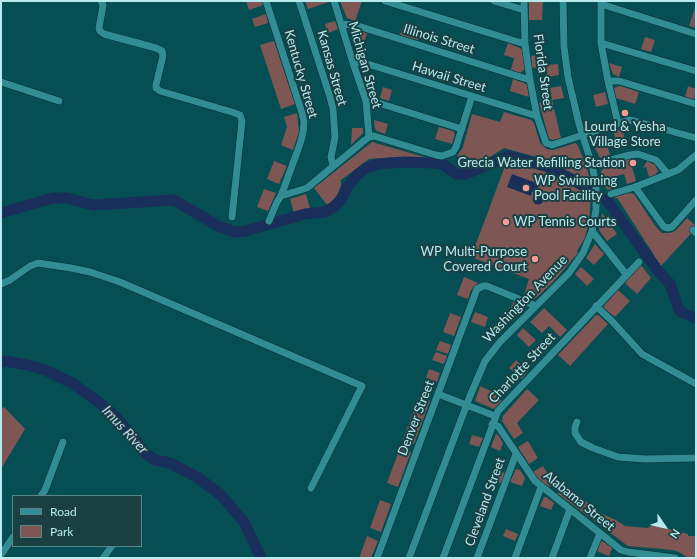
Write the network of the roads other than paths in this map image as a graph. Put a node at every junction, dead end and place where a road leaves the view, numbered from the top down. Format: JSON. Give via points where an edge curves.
{"nodes":[{"id":1,"x":101,"y":1,"type":"edge"},
{"id":2,"x":266,"y":1,"type":"edge"},
{"id":3,"x":299,"y":1,"type":"edge"},
{"id":4,"x":334,"y":1,"type":"edge"},
{"id":5,"x":385,"y":1,"type":"edge"},
{"id":6,"x":494,"y":1,"type":"edge"},
{"id":7,"x":524,"y":1,"type":"edge"},
{"id":8,"x":563,"y":1,"type":"edge"},
{"id":9,"x":601,"y":2,"type":"edge"},
{"id":10,"x":524,"y":10,"type":"junction"},
{"id":11,"x":341,"y":24,"type":"junction"},
{"id":12,"x":696,"y":34,"type":"edge"},
{"id":13,"x":601,"y":43,"type":"junction"},
{"id":14,"x":525,"y":44,"type":"junction"},
{"id":15,"x":353,"y":64,"type":"junction"},
{"id":16,"x":696,"y":71,"type":"edge"},
{"id":17,"x":530,"y":80,"type":"junction"},
{"id":18,"x":608,"y":81,"type":"junction"},
{"id":19,"x":1,"y":82,"type":"edge"},
{"id":20,"x":472,"y":96,"type":"junction"},
{"id":21,"x":366,"y":100,"type":"junction"},
{"id":22,"x":59,"y":101,"type":"dead end"},
{"id":23,"x":696,"y":104,"type":"edge"},
{"id":24,"x":537,"y":116,"type":"junction"},
{"id":25,"x":618,"y":123,"type":"junction"},
{"id":26,"x":462,"y":129,"type":"junction"},
{"id":27,"x":582,"y":136,"type":"junction"},
{"id":28,"x":369,"y":137,"type":"junction"},
{"id":29,"x":696,"y":138,"type":"edge"},
{"id":30,"x":696,"y":155,"type":"edge"},
{"id":31,"x":592,"y":165,"type":"junction"},
{"id":32,"x":332,"y":166,"type":"junction"},
{"id":33,"x":668,"y":174,"type":"junction"},
{"id":34,"x":635,"y":187,"type":"junction"},
{"id":35,"x":611,"y":194,"type":"dead end"},
{"id":36,"x":282,"y":196,"type":"junction"},
{"id":37,"x":696,"y":200,"type":"edge"},
{"id":38,"x":232,"y":217,"type":"dead end"},
{"id":39,"x":269,"y":221,"type":"dead end"},
{"id":40,"x":592,"y":231,"type":"junction"},
{"id":41,"x":639,"y":262,"type":"dead end"},
{"id":42,"x":626,"y":274,"type":"junction"},
{"id":43,"x":1,"y":284,"type":"edge"},
{"id":44,"x":536,"y":306,"type":"junction"},
{"id":45,"x":596,"y":306,"type":"junction"},
{"id":46,"x":696,"y":384,"type":"edge"},
{"id":47,"x":438,"y":394,"type":"junction"},
{"id":48,"x":467,"y":405,"type":"junction"},
{"id":49,"x":496,"y":416,"type":"junction"},
{"id":50,"x":577,"y":422,"type":"dead end"},
{"id":51,"x":492,"y":424,"type":"junction"},
{"id":52,"x":63,"y":442,"type":"dead end"},
{"id":53,"x":516,"y":454,"type":"junction"},
{"id":54,"x":696,"y":458,"type":"edge"},
{"id":55,"x":541,"y":487,"type":"junction"},
{"id":56,"x":311,"y":488,"type":"dead end"},
{"id":57,"x":42,"y":495,"type":"edge"},
{"id":58,"x":570,"y":509,"type":"junction"},
{"id":59,"x":600,"y":533,"type":"junction"},
{"id":60,"x":12,"y":538,"type":"edge"},
{"id":61,"x":111,"y":547,"type":"edge"},
{"id":62,"x":1,"y":554,"type":"edge"},
{"id":63,"x":627,"y":555,"type":"edge"},
{"id":64,"x":106,"y":557,"type":"edge"},
{"id":65,"x":665,"y":557,"type":"edge"},
{"id":66,"x":377,"y":558,"type":"edge"},
{"id":67,"x":409,"y":558,"type":"edge"},
{"id":68,"x":443,"y":558,"type":"edge"},
{"id":69,"x":477,"y":558,"type":"edge"},
{"id":70,"x":515,"y":558,"type":"edge"},
{"id":71,"x":552,"y":558,"type":"edge"},
{"id":72,"x":590,"y":558,"type":"edge"},
{"id":73,"x":675,"y":558,"type":"edge"}],
"edges":[{"from":1,"to":38,"type":"street","via":[[103,5],[100,32],[162,52],[156,88],[240,115],[242,121]]},
{"from":2,"to":36,"type":"street","name":"Kentucky Street","via":[[304,122],[300,144]]},
{"from":3,"to":32,"type":"street","name":"Kansas Street","via":[[333,109],[335,137]]},
{"from":4,"to":11,"type":"street","name":"Michigan Street"},
{"from":5,"to":14,"type":"street"},
{"from":6,"to":10,"type":"street"},
{"from":7,"to":10,"type":"street","name":"Florida Street"},
{"from":8,"to":27,"type":"street","name":"Washington Avenue","via":[[566,64],[570,92]]},
{"from":9,"to":12,"type":"street"},
{"from":9,"to":13,"type":"street"},
{"from":10,"to":14,"type":"street","name":"Florida Street"},
{"from":11,"to":15,"type":"street","name":"Michigan Street"},
{"from":11,"to":17,"type":"street","name":"Illinois Street","via":[[355,25]]},
{"from":13,"to":16,"type":"street"},
{"from":13,"to":18,"type":"street"},
{"from":14,"to":17,"type":"street","name":"Florida Street"},
{"from":15,"to":20,"type":"street","name":"Hawaii Street","via":[[361,62]]},
{"from":15,"to":21,"type":"street","name":"Michigan Street"},
{"from":17,"to":24,"type":"street","name":"Florida Street"},
{"from":18,"to":23,"type":"street","via":[[619,81]]},
{"from":18,"to":25,"type":"street"},
{"from":19,"to":22,"type":"street"},
{"from":20,"to":24,"type":"street","name":"Hawaii Street"},
{"from":20,"to":26,"type":"street"},
{"from":21,"to":26,"type":"street"},
{"from":21,"to":28,"type":"street","name":"Michigan Street"},
{"from":24,"to":27,"type":"street","name":"Florida Street","via":[[544,140],[548,144]]},
{"from":25,"to":27,"type":"street"},
{"from":25,"to":29,"type":"street","via":[[635,121]]},
{"from":26,"to":28,"type":"street","via":[[453,152],[442,156],[374,136]]},
{"from":27,"to":31,"type":"street","name":"Washington Avenue"},
{"from":28,"to":32,"type":"street"},
{"from":30,"to":33,"type":"street","via":[[678,170]]},
{"from":31,"to":33,"type":"street","via":[[638,154],[656,160]]},
{"from":31,"to":40,"type":"street","name":"Washington Avenue","via":[[597,199]]},
{"from":32,"to":36,"type":"street","via":[[307,188]]},
{"from":33,"to":34,"type":"street"},
{"from":34,"to":35,"type":"street"},
{"from":34,"to":37,"type":"street","via":[[668,228],[672,227]]},
{"from":36,"to":39,"type":"street","name":"Kentucky Street"},
{"from":40,"to":42,"type":"street"},
{"from":40,"to":44,"type":"street","name":"Washington Avenue","via":[[586,248],[574,267]]},
{"from":41,"to":42,"type":"street","name":"Charlotte Street"},
{"from":42,"to":45,"type":"street","name":"Charlotte Street"},
{"from":43,"to":56,"type":"street","via":[[38,263],[90,272],[120,282],[362,386]]},
{"from":44,"to":47,"type":"street","name":"Denver Street","via":[[487,286],[479,287]]},
{"from":44,"to":48,"type":"street","name":"Washington Avenue","via":[[487,357]]},
{"from":45,"to":46,"type":"street","via":[[642,354]]},
{"from":45,"to":49,"type":"street","name":"Charlotte Street","via":[[498,410]]},
{"from":47,"to":48,"type":"street"},
{"from":47,"to":66,"type":"street","name":"Denver Street"},
{"from":48,"to":49,"type":"street"},
{"from":48,"to":67,"type":"street","name":"Washington Avenue"},
{"from":49,"to":51,"type":"street","name":"Charlotte Street"},
{"from":50,"to":54,"type":"street","via":[[575,433],[582,442],[618,456],[645,460]]},
{"from":51,"to":53,"type":"street","name":"Alabama Street","via":[[498,426]]},
{"from":51,"to":68,"type":"street","name":"Charlotte Street"},
{"from":52,"to":57,"type":"street"},
{"from":53,"to":55,"type":"street","name":"Alabama Street"},
{"from":53,"to":69,"type":"street","name":"Cleveland Street"},
{"from":55,"to":58,"type":"street","name":"Alabama Street"},
{"from":55,"to":70,"type":"street"},
{"from":58,"to":59,"type":"street","name":"Alabama Street"},
{"from":58,"to":71,"type":"street"},
{"from":59,"to":63,"type":"street","name":"Alabama Street"},
{"from":59,"to":72,"type":"street"},
{"from":60,"to":62,"type":"street"},
{"from":61,"to":64,"type":"street"},
{"from":63,"to":65,"type":"street","name":"Alabama Street"},
{"from":65,"to":73,"type":"street","name":"Alabama Street"}]}
